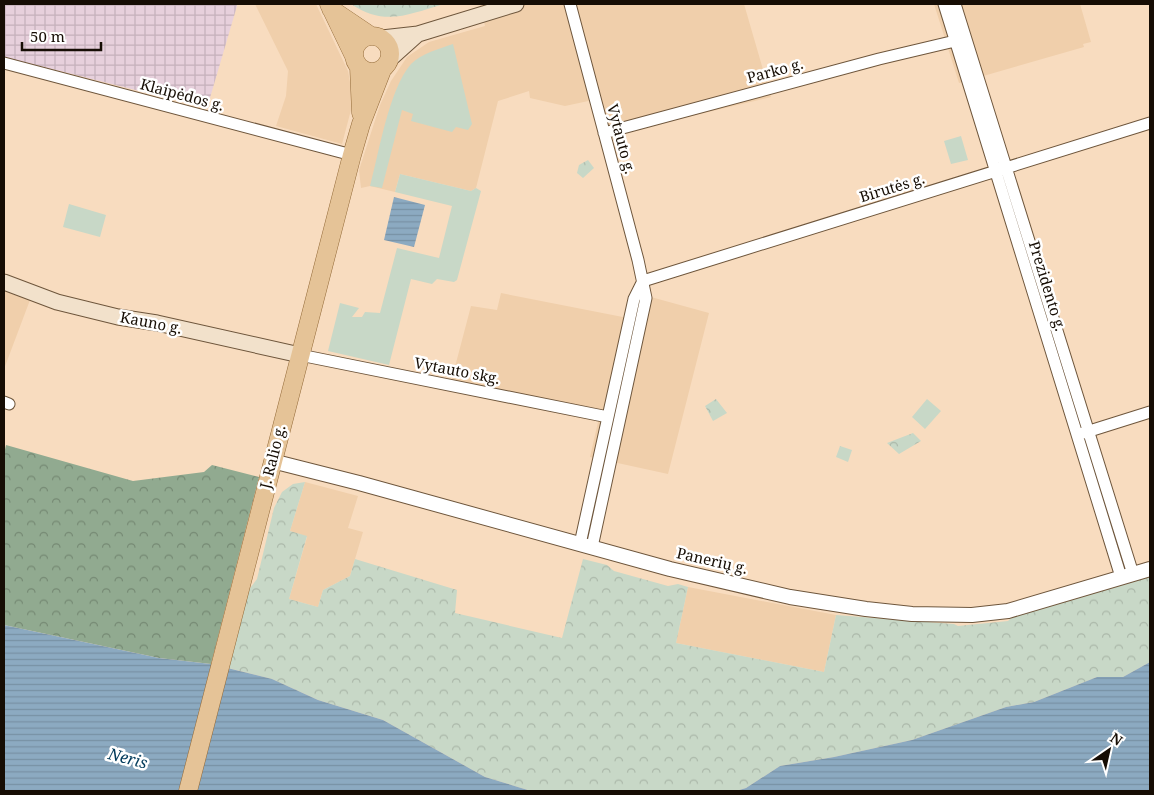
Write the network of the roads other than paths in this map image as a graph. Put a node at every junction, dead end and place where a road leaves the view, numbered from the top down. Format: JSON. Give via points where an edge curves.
{"nodes":[{"id":1,"x":516,"y":4,"type":"edge"},
{"id":2,"x":570,"y":4,"type":"edge"},
{"id":3,"x":944,"y":4,"type":"edge"},
{"id":4,"x":955,"y":4,"type":"edge"},
{"id":5,"x":330,"y":6,"type":"edge"},
{"id":6,"x":418,"y":34,"type":"junction"},
{"id":7,"x":376,"y":37,"type":"junction"},
{"id":8,"x":955,"y":41,"type":"junction"},
{"id":9,"x":356,"y":61,"type":"junction"},
{"id":10,"x":4,"y":63,"type":"edge"},
{"id":11,"x":386,"y":65,"type":"junction"},
{"id":12,"x":1150,"y":122,"type":"edge"},
{"id":13,"x":361,"y":124,"type":"junction"},
{"id":14,"x":604,"y":133,"type":"junction"},
{"id":15,"x":352,"y":155,"type":"junction"},
{"id":16,"x":1001,"y":170,"type":"junction"},
{"id":17,"x":643,"y":281,"type":"junction"},
{"id":18,"x":4,"y":282,"type":"edge"},
{"id":19,"x":300,"y":355,"type":"junction"},
{"id":20,"x":1150,"y":412,"type":"edge"},
{"id":21,"x":608,"y":417,"type":"junction"},
{"id":22,"x":1087,"y":431,"type":"junction"},
{"id":23,"x":1076,"y":435,"type":"junction"},
{"id":24,"x":272,"y":461,"type":"junction"},
{"id":25,"x":586,"y":545,"type":"junction"},
{"id":26,"x":1150,"y":569,"type":"edge"},
{"id":27,"x":1127,"y":576,"type":"junction"},
{"id":28,"x":188,"y":791,"type":"edge"}],
"edges":[{"from":1,"to":6,"type":"main road"},
{"from":2,"to":14,"type":"street","name":"Vytauto g."},
{"from":3,"to":8,"type":"street","name":"Prezidento g."},
{"from":4,"to":16,"type":"street","name":"Prezidento g."},
{"from":5,"to":7,"type":"main road"},
{"from":5,"to":9,"type":"main road"},
{"from":6,"to":7,"type":"main road"},
{"from":6,"to":11,"type":"main road"},
{"from":7,"to":9,"type":"main road","via":[[360,40],[354,50]]},
{"from":7,"to":11,"type":"main road","via":[[390,48]]},
{"from":8,"to":14,"type":"street","name":"Parko g."},
{"from":8,"to":16,"type":"street","name":"Prezidento g."},
{"from":9,"to":11,"type":"main road","via":[[370,72]]},
{"from":9,"to":13,"type":"main road","name":"J. Ralio g."},
{"from":10,"to":15,"type":"street","name":"Klaipėdos g."},
{"from":11,"to":13,"type":"main road","name":"J. Ralio g."},
{"from":12,"to":16,"type":"street","name":"Birutės g."},
{"from":13,"to":15,"type":"main road","name":"J. Ralio g."},
{"from":14,"to":17,"type":"street","name":"Vytauto g."},
{"from":15,"to":19,"type":"main road","name":"J. Ralio g."},
{"from":16,"to":17,"type":"street","name":"Birutės g."},
{"from":16,"to":22,"type":"street","name":"Prezidento g.","via":[[1042,280]]},
{"from":16,"to":23,"type":"street","name":"Prezidento g."},
{"from":17,"to":21,"type":"street","via":[[634,300]]},
{"from":17,"to":25,"type":"street","name":"Vytauto g.","via":[[646,298]]},
{"from":18,"to":19,"type":"main road","name":"Kauno g.","via":[[66,304]]},
{"from":19,"to":21,"type":"street","name":"Vytauto skg."},
{"from":19,"to":24,"type":"main road","name":"J. Ralio g."},
{"from":20,"to":22,"type":"street"},
{"from":21,"to":25,"type":"street"},
{"from":22,"to":23,"type":"street"},
{"from":22,"to":27,"type":"street","name":"Prezidento g.","via":[[1106,483]]},
{"from":23,"to":27,"type":"street","name":"Prezidento g."},
{"from":24,"to":25,"type":"street","name":"Panerių g."},
{"from":24,"to":28,"type":"main road","name":"J. Ralio g."},
{"from":25,"to":27,"type":"street","name":"Panerių g.","via":[[670,569],[790,597],[912,614],[972,615],[1008,611]]},
{"from":26,"to":27,"type":"street","name":"Panerių g."}]}
